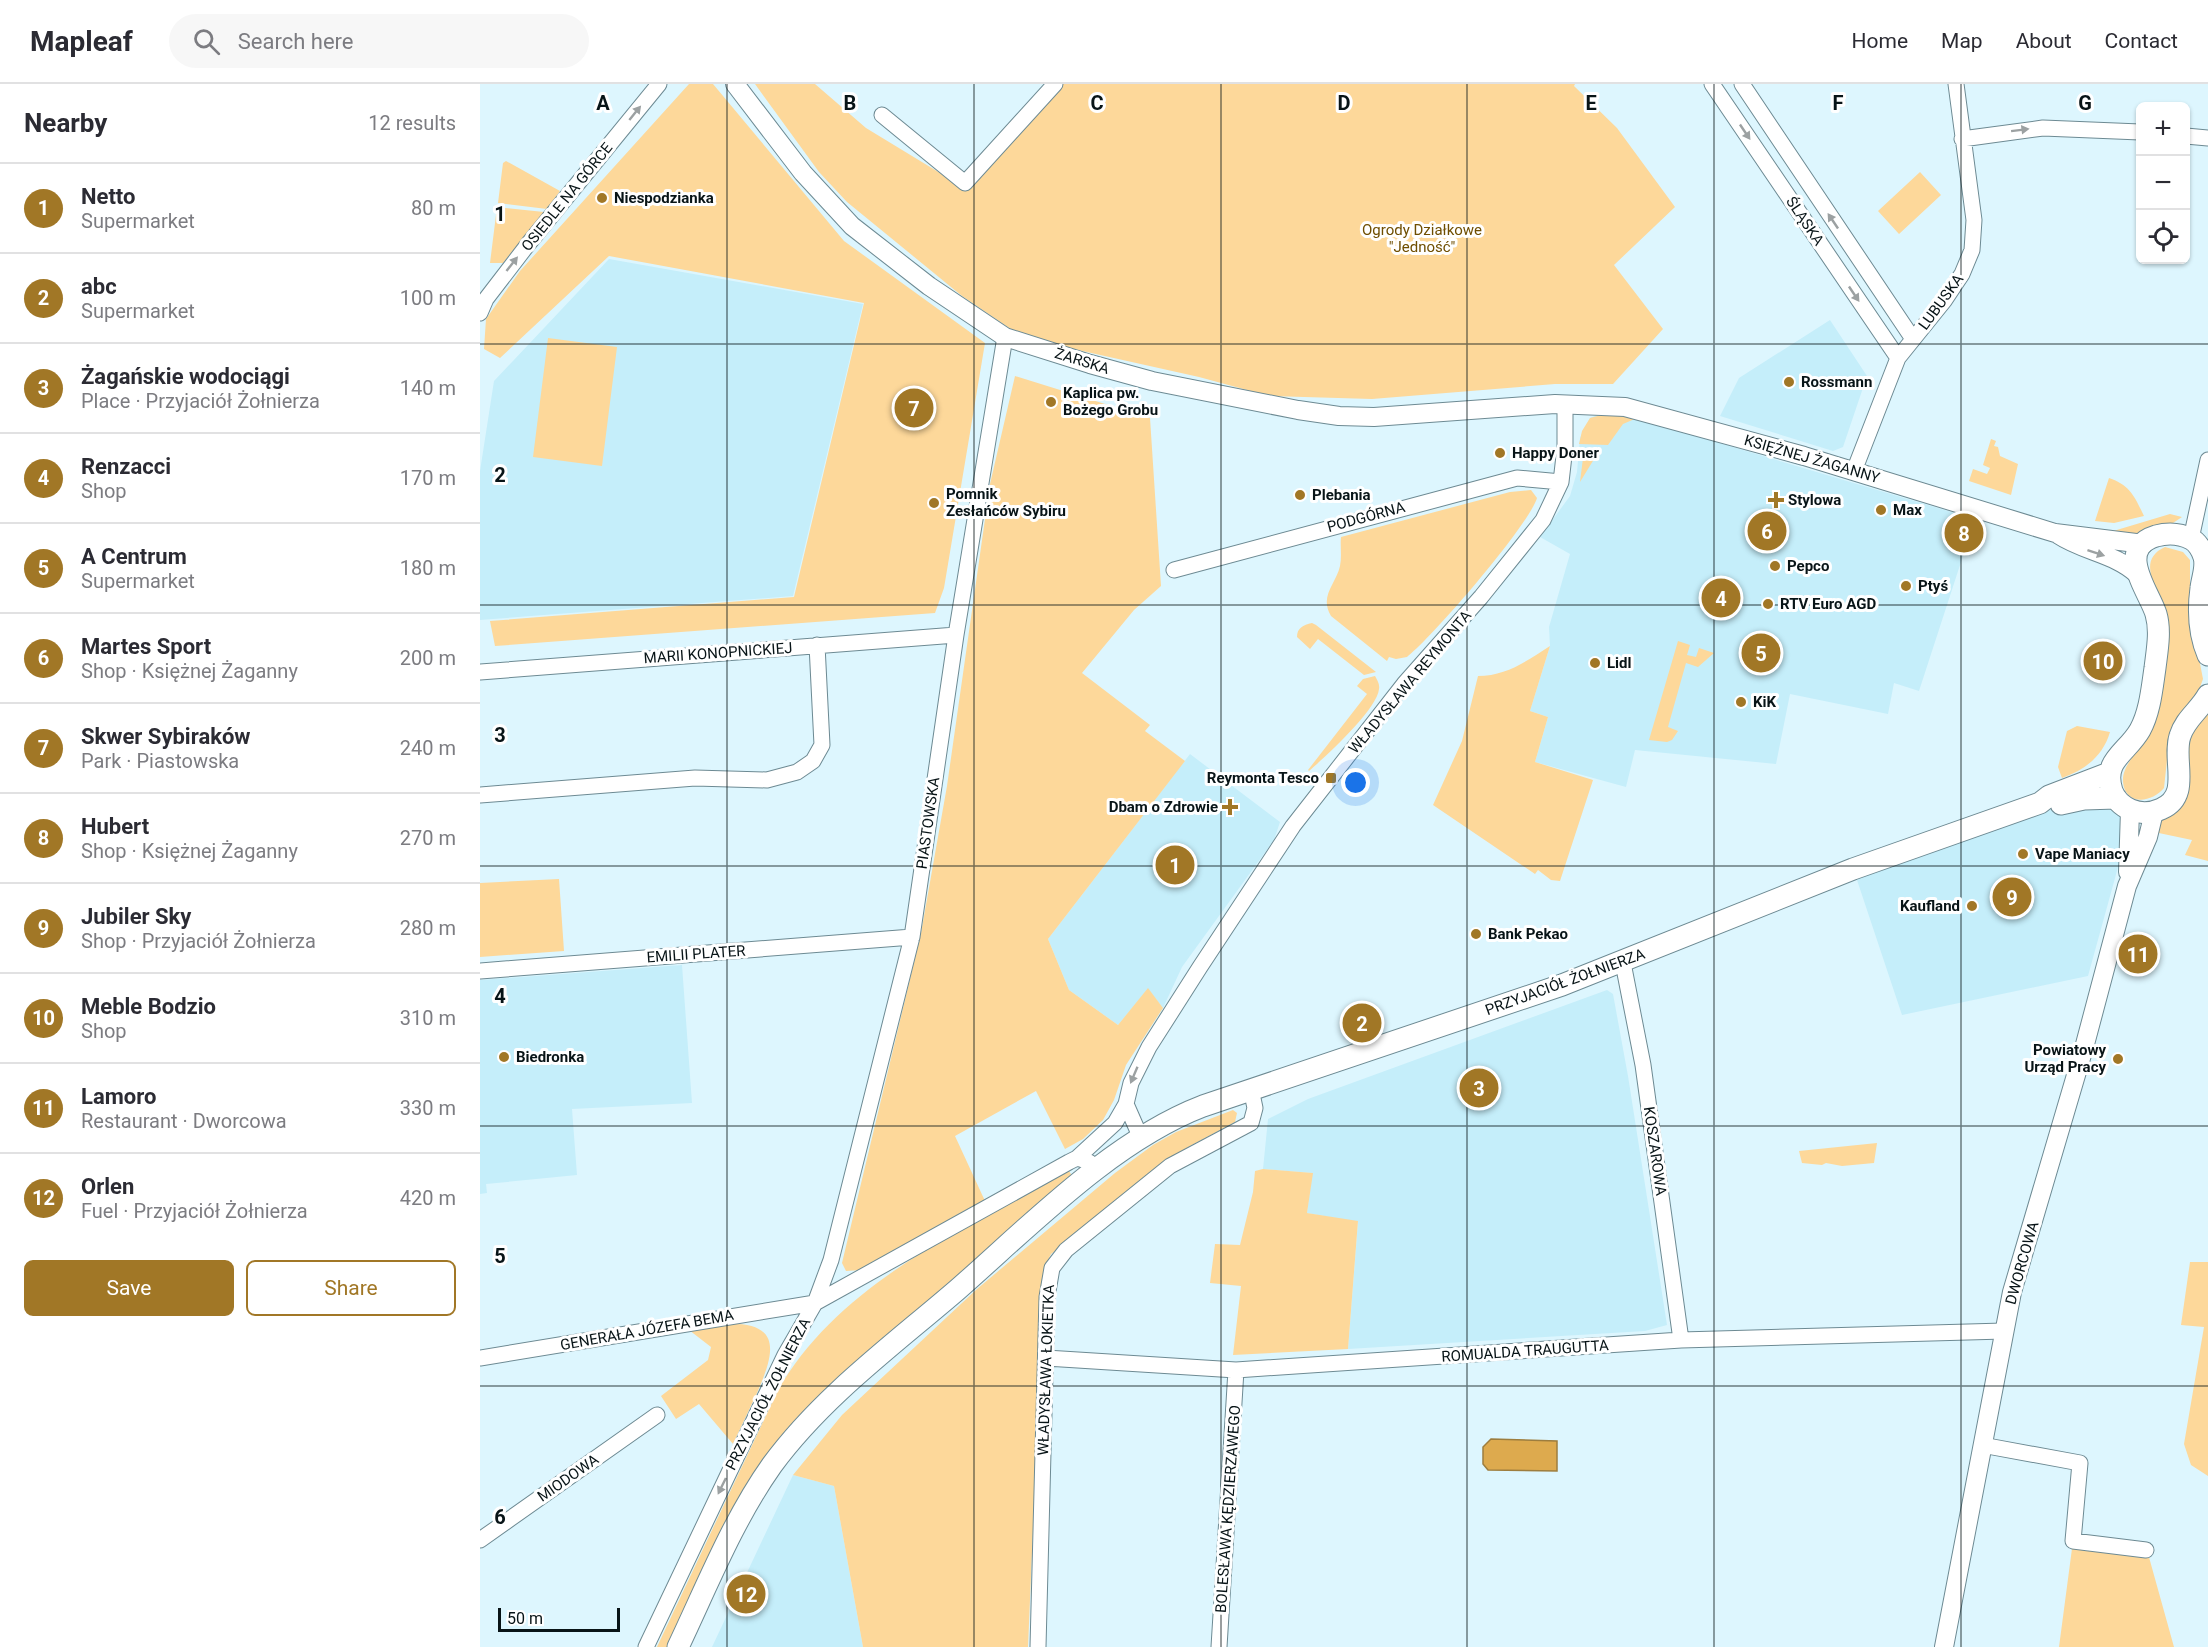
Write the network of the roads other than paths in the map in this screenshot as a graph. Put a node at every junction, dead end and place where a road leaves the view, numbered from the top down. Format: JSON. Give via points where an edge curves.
{"nodes":[{"id":1,"x":659,"y":84,"type":"edge"},
{"id":2,"x":735,"y":84,"type":"edge"},
{"id":3,"x":1055,"y":84,"type":"edge"},
{"id":4,"x":1712,"y":84,"type":"edge"},
{"id":5,"x":1742,"y":84,"type":"edge"},
{"id":6,"x":1956,"y":84,"type":"edge"},
{"id":7,"x":882,"y":115,"type":"dead end"},
{"id":8,"x":2136,"y":132,"type":"edge"},
{"id":9,"x":2190,"y":136,"type":"edge"},
{"id":10,"x":2208,"y":138,"type":"edge"},
{"id":11,"x":1962,"y":139,"type":"junction"},
{"id":12,"x":480,"y":313,"type":"edge"},
{"id":13,"x":1005,"y":336,"type":"junction"},
{"id":14,"x":1913,"y":339,"type":"junction"},
{"id":15,"x":1898,"y":358,"type":"junction"},
{"id":16,"x":1565,"y":404,"type":"junction"},
{"id":17,"x":2208,"y":460,"type":"edge"},
{"id":18,"x":1854,"y":471,"type":"junction"},
{"id":19,"x":1561,"y":482,"type":"junction"},
{"id":20,"x":2055,"y":533,"type":"junction"},
{"id":21,"x":2191,"y":539,"type":"junction"},
{"id":22,"x":2144,"y":544,"type":"junction"},
{"id":23,"x":1174,"y":570,"type":"dead end"},
{"id":24,"x":2137,"y":574,"type":"junction"},
{"id":25,"x":956,"y":635,"type":"junction"},
{"id":26,"x":817,"y":645,"type":"junction"},
{"id":27,"x":2208,"y":655,"type":"edge"},
{"id":28,"x":480,"y":672,"type":"edge"},
{"id":29,"x":2208,"y":695,"type":"edge"},
{"id":30,"x":2109,"y":773,"type":"junction"},
{"id":31,"x":480,"y":795,"type":"edge"},
{"id":32,"x":2040,"y":802,"type":"junction"},
{"id":33,"x":2123,"y":804,"type":"junction"},
{"id":34,"x":2154,"y":812,"type":"junction"},
{"id":35,"x":2127,"y":886,"type":"junction"},
{"id":36,"x":912,"y":937,"type":"junction"},
{"id":37,"x":1623,"y":963,"type":"junction"},
{"id":38,"x":480,"y":971,"type":"edge"},
{"id":39,"x":1251,"y":1089,"type":"junction"},
{"id":40,"x":1126,"y":1104,"type":"junction"},
{"id":41,"x":1140,"y":1136,"type":"junction"},
{"id":42,"x":1077,"y":1158,"type":"junction"},
{"id":43,"x":1096,"y":1169,"type":"junction"},
{"id":44,"x":815,"y":1303,"type":"junction"},
{"id":45,"x":2004,"y":1331,"type":"junction"},
{"id":46,"x":1681,"y":1340,"type":"junction"},
{"id":47,"x":480,"y":1358,"type":"edge"},
{"id":48,"x":1046,"y":1358,"type":"junction"},
{"id":49,"x":1236,"y":1370,"type":"junction"},
{"id":50,"x":657,"y":1416,"type":"dead end"},
{"id":51,"x":1982,"y":1445,"type":"junction"},
{"id":52,"x":480,"y":1540,"type":"edge"},
{"id":53,"x":2146,"y":1550,"type":"dead end"},
{"id":54,"x":646,"y":1647,"type":"edge"},
{"id":55,"x":678,"y":1647,"type":"edge"},
{"id":56,"x":1038,"y":1647,"type":"edge"},
{"id":57,"x":1219,"y":1647,"type":"edge"},
{"id":58,"x":1944,"y":1647,"type":"edge"}],
"edges":[{"from":12,"to":1,"type":"street","name":"OSIEDLE NA GÓRCE","one_way":true,"via":[[503,276]]},
{"from":2,"to":13,"type":"street","name":"ŻARSKA","via":[[797,166],[852,226],[929,286]]},
{"from":3,"to":7,"type":"street","via":[[965,183]]},
{"from":4,"to":15,"type":"street","name":"ŚLĄSKA","one_way":true},
{"from":14,"to":5,"type":"street","name":"ŚLĄSKA","one_way":true},
{"from":6,"to":11,"type":"street","name":"LUBUSKA"},
{"from":11,"to":8,"type":"street","one_way":true,"via":[[2043,128]]},
{"from":9,"to":10,"type":"street"},
{"from":11,"to":14,"type":"street","name":"LUBUSKA","via":[[1975,228],[1972,250],[1962,274]]},
{"from":13,"to":16,"type":"street","name":"ŻARSKA","via":[[1152,381],[1339,416]]},
{"from":13,"to":25,"type":"street","name":"PIASTOWSKA"},
{"from":14,"to":15,"type":"street","name":"LUBUSKA"},
{"from":15,"to":18,"type":"street","name":"LUBUSKA"},
{"from":16,"to":18,"type":"street","name":"KSIĘŻNEJ ŻAGANNY","via":[[1646,411]]},
{"from":16,"to":19,"type":"street","name":"WŁADYSŁAWA REYMONTA"},
{"from":17,"to":21,"type":"street"},
{"from":18,"to":20,"type":"street","name":"KSIĘŻNEJ ŻAGANNY"},
{"from":19,"to":23,"type":"street","name":"PODGÓRNA","via":[[1517,478]]},
{"from":19,"to":40,"type":"street","name":"WŁADYSŁAWA REYMONTA","one_way":true,"via":[[1543,520],[1404,684],[1293,826],[1137,1068]]},
{"from":20,"to":22,"type":"street","name":"KSIĘŻNEJ ŻAGANNY"},
{"from":20,"to":24,"type":"street","name":"KSIĘŻNEJ ŻAGANNY","one_way":true,"via":[[2074,546],[2127,565]]},
{"from":21,"to":22,"type":"main road","via":[[2173,533],[2155,536]]},
{"from":21,"to":27,"type":"main road","via":[[2204,555],[2200,624]]},
{"from":22,"to":24,"type":"main road","via":[[2136,558]]},
{"from":24,"to":30,"type":"main road","via":[[2156,614],[2156,658],[2145,718],[2131,743],[2114,758]]},
{"from":25,"to":26,"type":"street","name":"MARII KONOPNICKIEJ"},
{"from":25,"to":36,"type":"street","name":"PIASTOWSKA"},
{"from":26,"to":28,"type":"street","name":"MARII KONOPNICKIEJ"},
{"from":26,"to":31,"type":"street","via":[[822,745],[813,761],[797,772],[767,780],[695,778]]},
{"from":29,"to":34,"type":"main road","via":[[2179,737],[2180,784],[2176,795],[2169,806]]},
{"from":30,"to":32,"type":"main road","name":"PRZYJACIÓŁ ŻOŁNIERZA"},
{"from":30,"to":33,"type":"main road"},
{"from":32,"to":33,"type":"main road","name":"PRZYJACIÓŁ ŻOŁNIERZA","via":[[2054,805],[2084,799]]},
{"from":32,"to":37,"type":"main road","name":"PRZYJACIÓŁ ŻOŁNIERZA","via":[[1853,869]]},
{"from":33,"to":34,"type":"main road","name":"PRZYJACIÓŁ ŻOŁNIERZA","via":[[2141,813]]},
{"from":33,"to":35,"type":"street","name":"DWORCOWA"},
{"from":34,"to":35,"type":"street","name":"DWORCOWA"},
{"from":35,"to":45,"type":"street","name":"DWORCOWA"},
{"from":36,"to":38,"type":"street","name":"EMILII PLATER"},
{"from":36,"to":44,"type":"street","name":"PIASTOWSKA","via":[[831,1260]]},
{"from":37,"to":39,"type":"main road","name":"PRZYJACIÓŁ ŻOŁNIERZA"},
{"from":37,"to":46,"type":"street","name":"KOSZAROWA","via":[[1644,1077]]},
{"from":39,"to":41,"type":"main road","name":"PRZYJACIÓŁ ŻOŁNIERZA","via":[[1185,1113]]},
{"from":39,"to":48,"type":"street","name":"WŁADYSŁAWA ŁOKIETKA","via":[[1255,1108],[1251,1123],[1170,1166],[1058,1258],[1048,1286]]},
{"from":40,"to":41,"type":"street"},
{"from":40,"to":42,"type":"street","name":"PRZYJACIÓŁ ŻOŁNIERZA","via":[[1115,1123]]},
{"from":41,"to":43,"type":"main road","name":"PRZYJACIÓŁ ŻOŁNIERZA"},
{"from":42,"to":43,"type":"street"},
{"from":42,"to":44,"type":"street","name":"PRZYJACIÓŁ ŻOŁNIERZA"},
{"from":43,"to":55,"type":"main road","name":"PRZYJACIÓŁ ŻOŁNIERZA","via":[[825,1404],[773,1464],[757,1489]]},
{"from":44,"to":47,"type":"street","name":"GENERAŁA JÓZEFA BEMA"},
{"from":44,"to":54,"type":"street","name":"PRZYJACIÓŁ ŻOŁNIERZA","one_way":true,"via":[[785,1355]]},
{"from":45,"to":46,"type":"street","name":"ROMUALDA TRAUGUTTA"},
{"from":45,"to":51,"type":"street","name":"DWORCOWA"},
{"from":46,"to":49,"type":"street","name":"ROMUALDA TRAUGUTTA"},
{"from":48,"to":49,"type":"street","name":"ROMUALDA TRAUGUTTA"},
{"from":48,"to":56,"type":"street","name":"WŁADYSŁAWA ŁOKIETKA"},
{"from":49,"to":57,"type":"street","name":"BOLESŁAWA KĘDZIERZAWEGO"},
{"from":50,"to":52,"type":"street","name":"MIODOWA"},
{"from":51,"to":53,"type":"street","via":[[2080,1463],[2073,1541]]},
{"from":51,"to":58,"type":"street","name":"DWORCOWA"}]}
